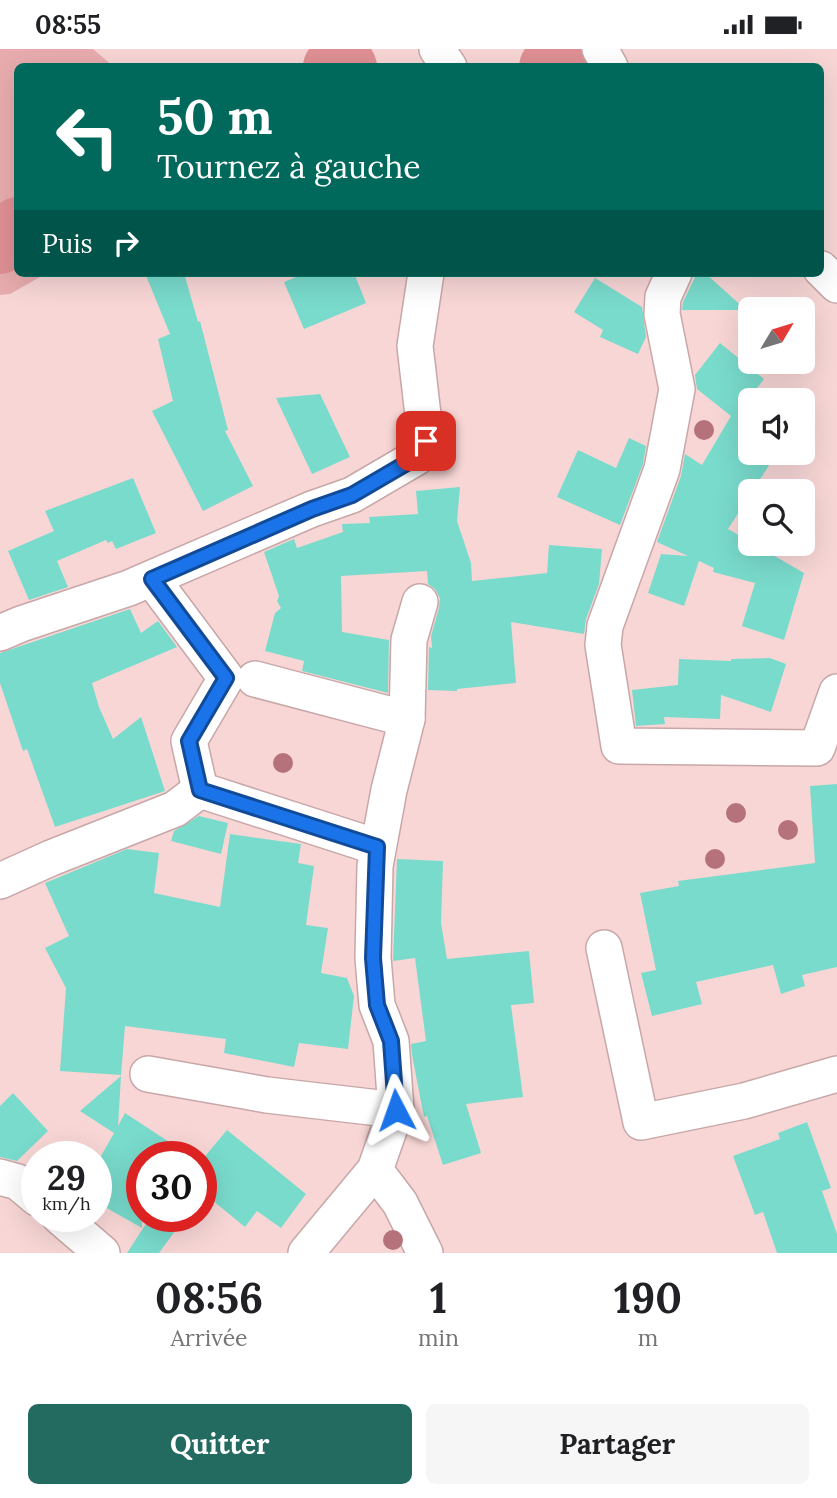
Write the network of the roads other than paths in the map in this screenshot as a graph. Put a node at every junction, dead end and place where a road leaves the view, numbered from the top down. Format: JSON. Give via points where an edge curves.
{"nodes":[{"id":1,"x":824,"y":272,"type":"edge"},
{"id":2,"x":425,"y":277,"type":"edge"},
{"id":3,"x":672,"y":277,"type":"edge"},
{"id":4,"x":837,"y":285,"type":"edge"},
{"id":5,"x":152,"y":579,"type":"junction"},
{"id":6,"x":420,"y":602,"type":"dead end"},
{"id":7,"x":0,"y":633,"type":"edge"},
{"id":8,"x":255,"y":679,"type":"dead end"},
{"id":9,"x":837,"y":692,"type":"edge"},
{"id":10,"x":407,"y":719,"type":"junction"},
{"id":11,"x":200,"y":790,"type":"junction"},
{"id":12,"x":377,"y":847,"type":"junction"},
{"id":13,"x":0,"y":881,"type":"edge"},
{"id":14,"x":604,"y":948,"type":"dead end"},
{"id":15,"x":148,"y":1074,"type":"dead end"},
{"id":16,"x":837,"y":1074,"type":"edge"},
{"id":17,"x":396,"y":1110,"type":"junction"},
{"id":18,"x":375,"y":1170,"type":"junction"},
{"id":19,"x":0,"y":1177,"type":"edge"},
{"id":20,"x":21,"y":1185,"type":"edge"},
{"id":21,"x":78,"y":1232,"type":"edge"},
{"id":22,"x":102,"y":1253,"type":"edge"},
{"id":23,"x":306,"y":1253,"type":"edge"},
{"id":24,"x":425,"y":1253,"type":"edge"}],
"edges":[{"from":1,"to":4,"type":"street"},
{"from":2,"to":5,"type":"street","via":[[415,346],[424,451],[352,495]]},
{"from":3,"to":9,"type":"street","via":[[663,297],[662,314],[677,389],[662,469],[605,626],[603,645],[619,746],[817,748]]},
{"from":5,"to":7,"type":"street"},
{"from":5,"to":11,"type":"street","via":[[226,678],[189,741]]},
{"from":6,"to":10,"type":"street","via":[[409,640]]},
{"from":8,"to":10,"type":"street"},
{"from":10,"to":12,"type":"street"},
{"from":11,"to":12,"type":"street"},
{"from":11,"to":13,"type":"street","via":[[175,809]]},
{"from":12,"to":17,"type":"street","via":[[373,958],[377,1005],[391,1041]]},
{"from":14,"to":16,"type":"street","via":[[641,1122],[744,1101]]},
{"from":15,"to":17,"type":"street","via":[[226,1089]]},
{"from":17,"to":18,"type":"street"},
{"from":18,"to":23,"type":"street"},
{"from":18,"to":24,"type":"street","via":[[400,1203]]},
{"from":19,"to":20,"type":"street"},
{"from":21,"to":22,"type":"street"}]}
